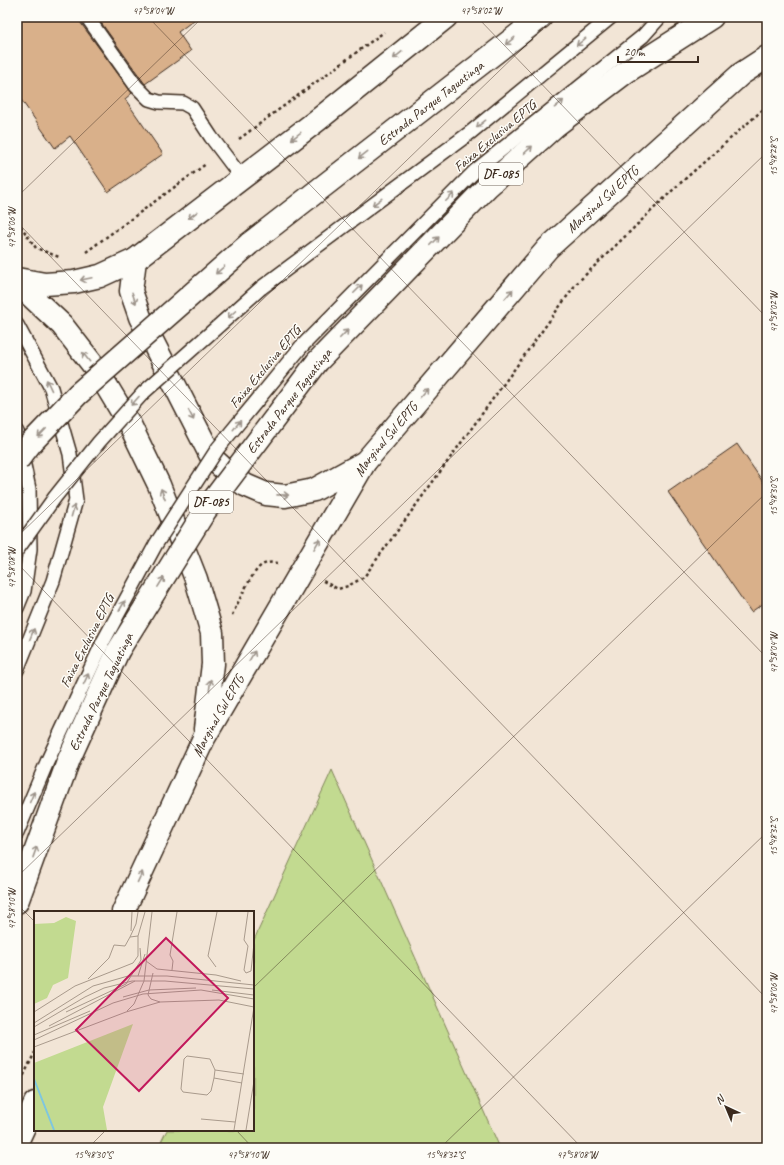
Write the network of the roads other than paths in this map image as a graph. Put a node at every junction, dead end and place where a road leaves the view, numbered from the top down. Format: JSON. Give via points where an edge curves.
{"nodes":[{"id":1,"x":88,"y":17,"type":"edge"},
{"id":2,"x":446,"y":17,"type":"edge"},
{"id":3,"x":541,"y":17,"type":"edge"},
{"id":4,"x":611,"y":17,"type":"edge"},
{"id":5,"x":660,"y":17,"type":"edge"},
{"id":6,"x":712,"y":17,"type":"edge"},
{"id":7,"x":767,"y":57,"type":"edge"},
{"id":8,"x":242,"y":178,"type":"junction"},
{"id":9,"x":135,"y":260,"type":"junction"},
{"id":10,"x":17,"y":278,"type":"edge"},
{"id":11,"x":17,"y":283,"type":"edge"},
{"id":12,"x":17,"y":325,"type":"edge"},
{"id":13,"x":17,"y":432,"type":"edge"},
{"id":14,"x":17,"y":461,"type":"edge"},
{"id":15,"x":365,"y":462,"type":"junction"},
{"id":16,"x":17,"y":550,"type":"edge"},
{"id":17,"x":17,"y":608,"type":"edge"},
{"id":18,"x":111,"y":645,"type":"junction"},
{"id":19,"x":17,"y":670,"type":"edge"},
{"id":20,"x":204,"y":738,"type":"junction"},
{"id":21,"x":17,"y":833,"type":"edge"},
{"id":22,"x":17,"y":902,"type":"edge"},
{"id":23,"x":123,"y":911,"type":"edge"},
{"id":24,"x":34,"y":1105,"type":"edge"},
{"id":25,"x":17,"y":1142,"type":"edge"}],
"edges":[{"from":1,"to":8,"type":"lane","via":[[136,86],[148,99],[183,103],[192,108]]},
{"from":2,"to":8,"type":"main road","one_way":true},
{"from":3,"to":14,"type":"main road","name":"Estrada Parque Taguatinga","one_way":true,"bridge":true,"via":[[249,244],[78,394]]},
{"from":4,"to":16,"type":"lane","name":"Faixa Exclusiva EPTG","one_way":true,"bridge":true,"via":[[471,132],[261,288],[143,393],[99,442]]},
{"from":18,"to":5,"type":"lane","name":"Faixa Exclusiva EPTG","one_way":true,"bridge":true,"via":[[156,544],[218,448],[301,347],[475,171],[643,36]]},
{"from":18,"to":6,"type":"main road","name":"Estrada Parque Taguatinga","number":"DF-085","one_way":true,"bridge":true,"via":[[205,510],[317,362],[487,187],[555,126],[626,72]]},
{"from":15,"to":7,"type":"main road","name":"Marginal Sul EPTG","one_way":true,"via":[[548,248],[741,74]]},
{"from":8,"to":9,"type":"main road","one_way":true},
{"from":9,"to":10,"type":"main road","one_way":true,"via":[[100,276],[74,282],[44,284]]},
{"from":9,"to":15,"type":"main road","one_way":true,"via":[[131,291],[140,317],[212,458],[224,469],[245,485],[266,494],[285,496],[314,490]]},
{"from":20,"to":11,"type":"main road","one_way":true,"via":[[213,664],[212,633],[196,579],[159,485],[130,425],[97,370],[62,325]]},
{"from":19,"to":12,"type":"lane","one_way":true,"via":[[53,581],[76,500],[70,454],[51,388]]},
{"from":13,"to":17,"type":"lane","via":[[29,489],[30,549],[24,591]]},
{"from":20,"to":15,"type":"main road","name":"Marginal Sul EPTG","one_way":true},
{"from":21,"to":18,"type":"lane","name":"Faixa Exclusiva EPTG","one_way":true,"via":[[47,762]]},
{"from":22,"to":18,"type":"main road","name":"Estrada Parque Taguatinga","number":"DF-085","one_way":true},
{"from":23,"to":20,"type":"main road","name":"Marginal Sul EPTG","one_way":true},
{"from":24,"to":25,"type":"main road"}]}
